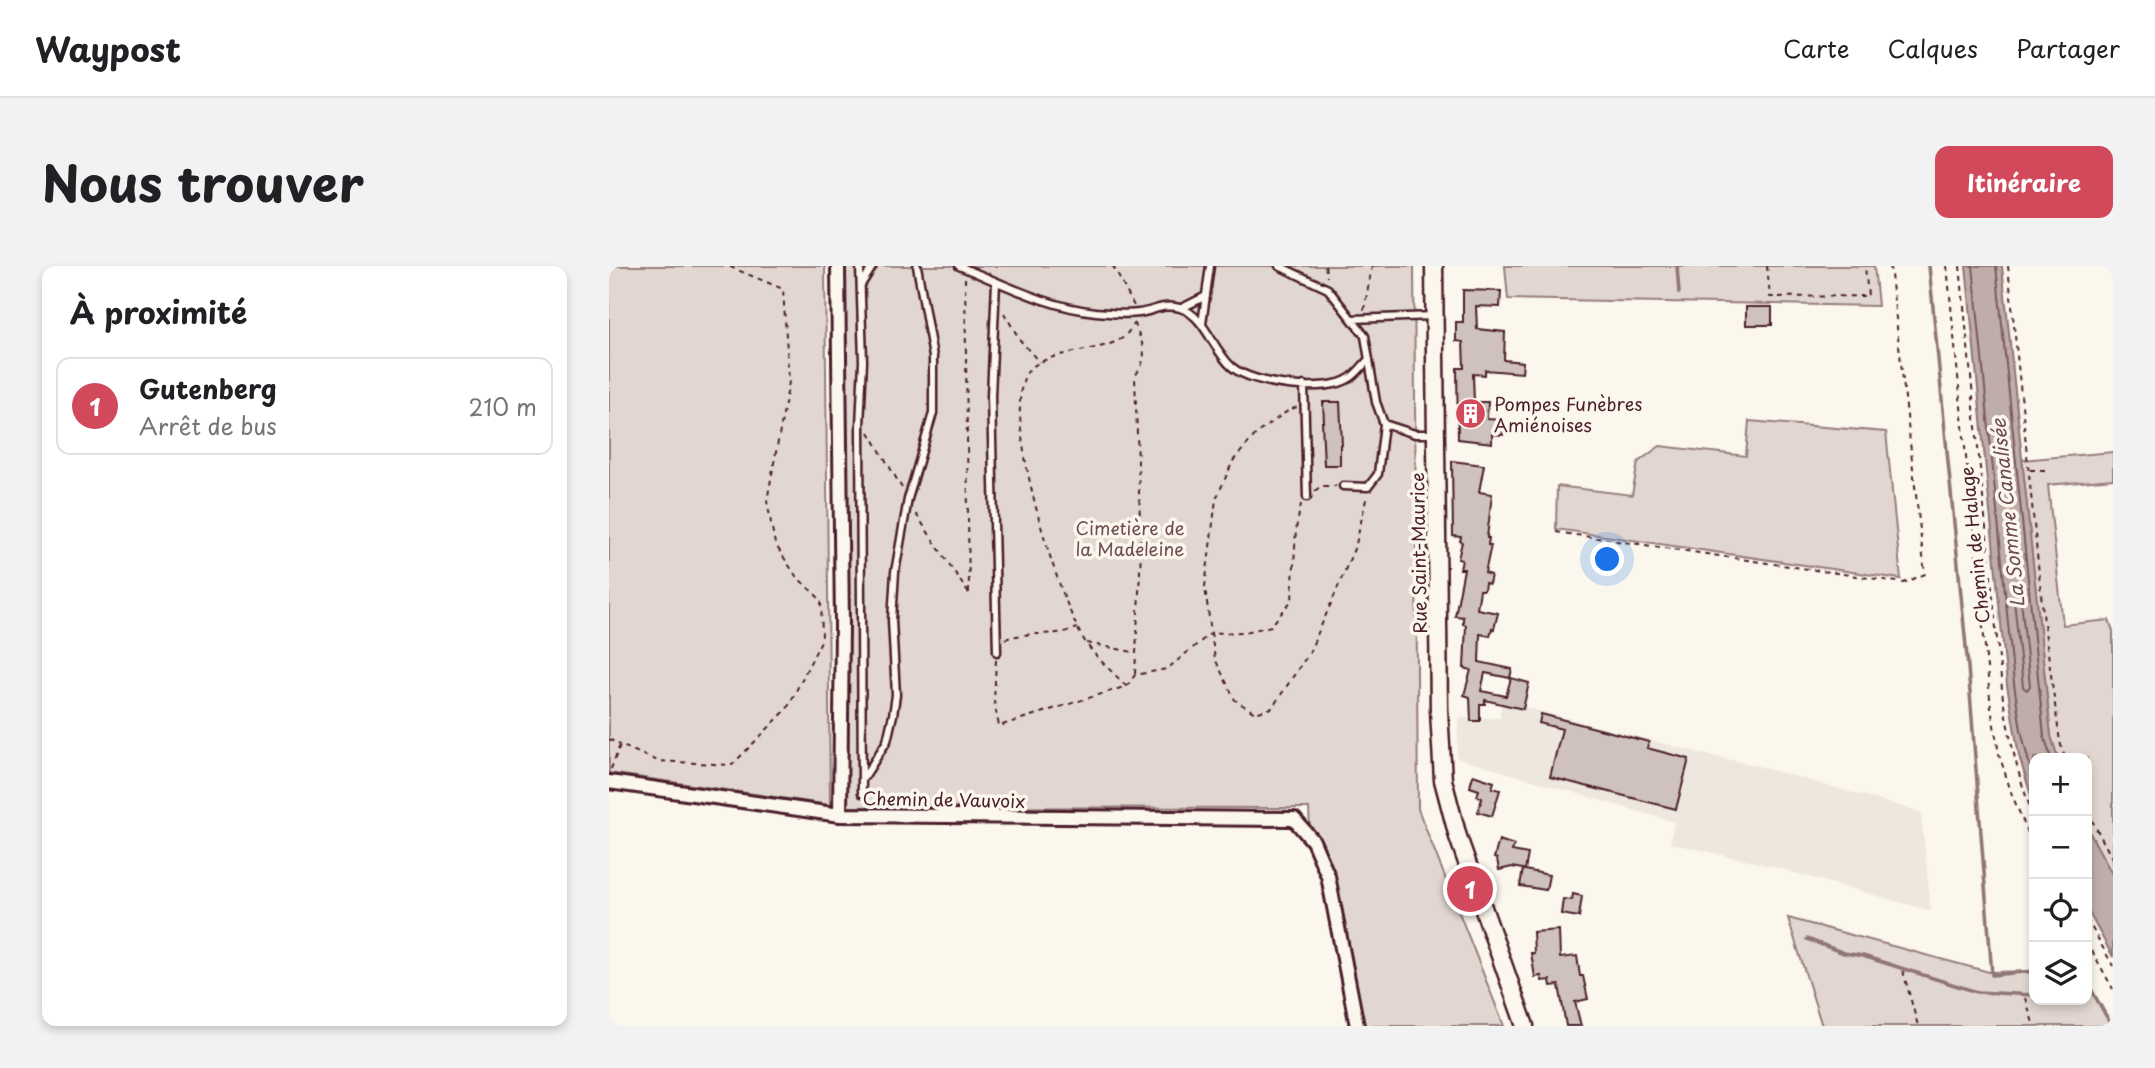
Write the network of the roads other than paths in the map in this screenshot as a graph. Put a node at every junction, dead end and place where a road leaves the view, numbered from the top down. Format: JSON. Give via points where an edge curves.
{"nodes":[{"id":1,"x":838,"y":266,"type":"edge"},
{"id":2,"x":860,"y":266,"type":"edge"},
{"id":3,"x":873,"y":266,"type":"edge"},
{"id":4,"x":917,"y":266,"type":"edge"},
{"id":5,"x":1210,"y":266,"type":"edge"},
{"id":6,"x":1279,"y":266,"type":"edge"},
{"id":7,"x":1434,"y":266,"type":"edge"},
{"id":8,"x":962,"y":267,"type":"edge"},
{"id":9,"x":996,"y":282,"type":"junction"},
{"id":10,"x":861,"y":285,"type":"junction"},
{"id":11,"x":1206,"y":296,"type":"junction"},
{"id":12,"x":1182,"y":308,"type":"junction"},
{"id":13,"x":1434,"y":316,"type":"junction"},
{"id":14,"x":1352,"y":319,"type":"junction"},
{"id":15,"x":1202,"y":324,"type":"junction"},
{"id":16,"x":1369,"y":359,"type":"junction"},
{"id":17,"x":1304,"y":385,"type":"junction"},
{"id":18,"x":1384,"y":424,"type":"junction"},
{"id":19,"x":1436,"y":434,"type":"junction"},
{"id":20,"x":1343,"y":486,"type":"road end"},
{"id":21,"x":1307,"y":497,"type":"road end"},
{"id":22,"x":997,"y":652,"type":"road end"},
{"id":23,"x":864,"y":777,"type":"junction"},
{"id":24,"x":609,"y":782,"type":"edge"},
{"id":25,"x":862,"y":793,"type":"dead end"},
{"id":26,"x":840,"y":815,"type":"junction"},
{"id":27,"x":1357,"y":1026,"type":"edge"},
{"id":28,"x":1525,"y":1026,"type":"edge"}],
"edges":[{"from":1,"to":26,"type":"street","name":"Chemin de Vauvoix"},
{"from":2,"to":10,"type":"lane"},
{"from":3,"to":10,"type":"lane"},
{"from":4,"to":23,"type":"lane","via":[[933,356],[933,413],[908,499],[895,572],[893,715],[887,741]]},
{"from":5,"to":11,"type":"lane"},
{"from":6,"to":14,"type":"lane","via":[[1328,289]]},
{"from":7,"to":13,"type":"street","name":"Rue Saint-Maurice"},
{"from":8,"to":9,"type":"lane"},
{"from":9,"to":12,"type":"lane","via":[[1059,306],[1099,312]]},
{"from":9,"to":22,"type":"lane","via":[[991,396]]},
{"from":10,"to":23,"type":"lane"},
{"from":11,"to":12,"type":"lane"},
{"from":11,"to":15,"type":"lane"},
{"from":12,"to":15,"type":"lane"},
{"from":13,"to":14,"type":"lane"},
{"from":13,"to":19,"type":"street","name":"Rue Saint-Maurice"},
{"from":14,"to":16,"type":"lane","via":[[1365,336]]},
{"from":15,"to":17,"type":"lane","via":[[1216,351],[1234,369]]},
{"from":16,"to":17,"type":"lane","via":[[1350,379],[1327,387]]},
{"from":16,"to":18,"type":"lane"},
{"from":17,"to":21,"type":"lane"},
{"from":18,"to":19,"type":"lane","via":[[1415,434]]},
{"from":18,"to":20,"type":"lane","via":[[1378,474],[1368,487]]},
{"from":19,"to":28,"type":"street","name":"Rue Saint-Maurice","via":[[1443,780],[1458,837]]},
{"from":23,"to":25,"type":"lane"},
{"from":24,"to":26,"type":"street"},
{"from":26,"to":27,"type":"street","name":"Chemin de Vauvoix","via":[[1294,820],[1313,841],[1328,876]]}]}
